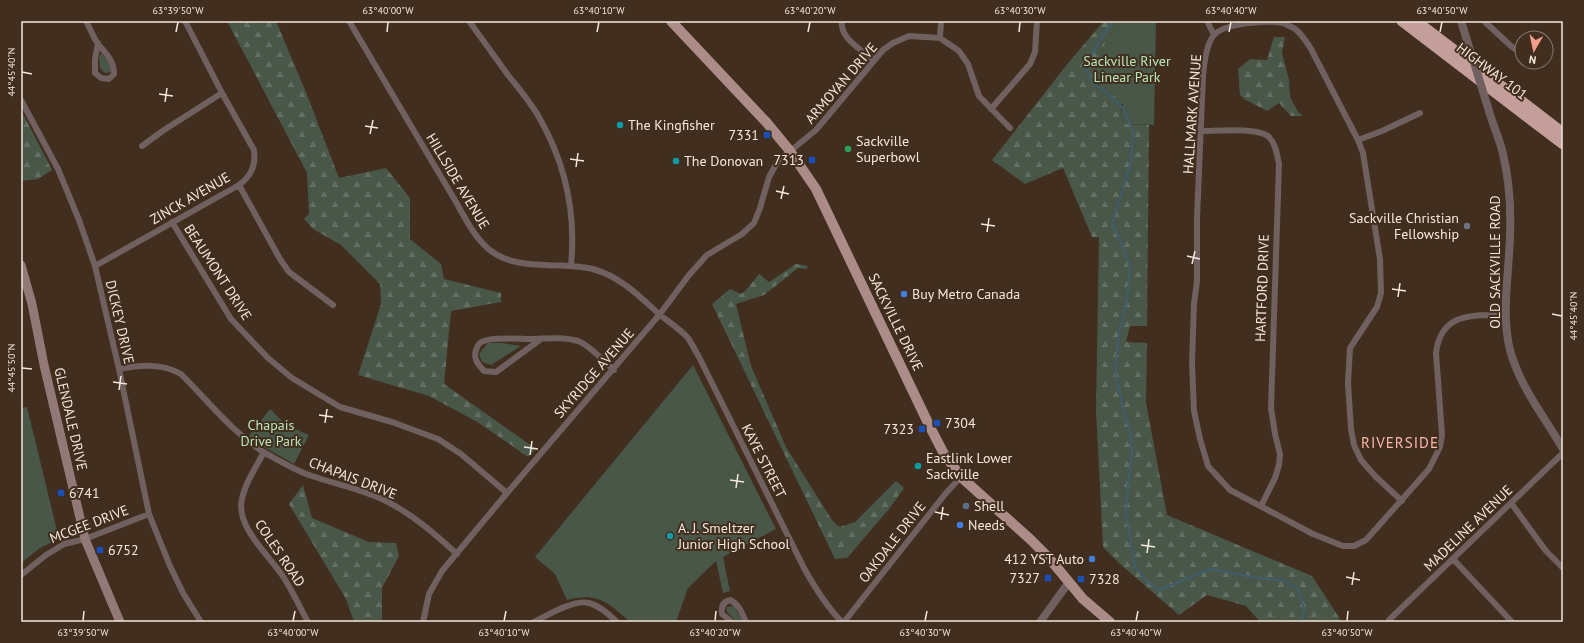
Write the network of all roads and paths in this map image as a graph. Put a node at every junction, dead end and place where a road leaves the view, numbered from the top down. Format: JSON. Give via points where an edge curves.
{"nodes":[{"id":1,"x":86,"y":21,"type":"edge"},
{"id":2,"x":185,"y":21,"type":"edge"},
{"id":3,"x":349,"y":21,"type":"edge"},
{"id":4,"x":469,"y":21,"type":"edge"},
{"id":5,"x":670,"y":21,"type":"edge"},
{"id":6,"x":842,"y":21,"type":"edge"},
{"id":7,"x":941,"y":21,"type":"edge"},
{"id":8,"x":1037,"y":21,"type":"edge"},
{"id":9,"x":1207,"y":21,"type":"edge"},
{"id":10,"x":1402,"y":21,"type":"edge"},
{"id":11,"x":1416,"y":21,"type":"edge"},
{"id":12,"x":1461,"y":21,"type":"edge"},
{"id":13,"x":1484,"y":21,"type":"edge"},
{"id":14,"x":1214,"y":35,"type":"junction"},
{"id":15,"x":940,"y":38,"type":"junction"},
{"id":16,"x":98,"y":43,"type":"junction"},
{"id":17,"x":1514,"y":48,"type":"edge"},
{"id":18,"x":874,"y":60,"type":"junction"},
{"id":19,"x":222,"y":93,"type":"junction"},
{"id":20,"x":21,"y":100,"type":"edge"},
{"id":21,"x":991,"y":109,"type":"junction"},
{"id":22,"x":1420,"y":113,"type":"dead end"},
{"id":23,"x":1010,"y":128,"type":"dead end"},
{"id":24,"x":1201,"y":131,"type":"junction"},
{"id":25,"x":1563,"y":133,"type":"edge"},
{"id":26,"x":1358,"y":140,"type":"junction"},
{"id":27,"x":1563,"y":144,"type":"edge"},
{"id":28,"x":142,"y":146,"type":"dead end"},
{"id":29,"x":790,"y":151,"type":"junction"},
{"id":30,"x":239,"y":185,"type":"junction"},
{"id":31,"x":172,"y":222,"type":"junction"},
{"id":32,"x":21,"y":265,"type":"edge"},
{"id":33,"x":571,"y":265,"type":"junction"},
{"id":34,"x":95,"y":266,"type":"junction"},
{"id":35,"x":333,"y":305,"type":"dead end"},
{"id":36,"x":660,"y":314,"type":"junction"},
{"id":37,"x":1506,"y":315,"type":"junction"},
{"id":38,"x":541,"y":339,"type":"junction"},
{"id":39,"x":119,"y":369,"type":"junction"},
{"id":40,"x":614,"y":370,"type":"junction"},
{"id":41,"x":1563,"y":449,"type":"edge"},
{"id":42,"x":264,"y":452,"type":"junction"},
{"id":43,"x":1563,"y":453,"type":"edge"},
{"id":44,"x":961,"y":477,"type":"junction"},
{"id":45,"x":507,"y":493,"type":"junction"},
{"id":46,"x":1402,"y":501,"type":"junction"},
{"id":47,"x":1511,"y":503,"type":"junction"},
{"id":48,"x":1261,"y":506,"type":"junction"},
{"id":49,"x":149,"y":514,"type":"junction"},
{"id":50,"x":85,"y":539,"type":"junction"},
{"id":51,"x":457,"y":554,"type":"junction"},
{"id":52,"x":1453,"y":559,"type":"junction"},
{"id":53,"x":1563,"y":568,"type":"edge"},
{"id":54,"x":21,"y":575,"type":"edge"},
{"id":55,"x":1069,"y":582,"type":"junction"},
{"id":56,"x":1389,"y":620,"type":"dead end"},
{"id":57,"x":120,"y":622,"type":"edge"},
{"id":58,"x":201,"y":622,"type":"edge"},
{"id":59,"x":308,"y":622,"type":"edge"},
{"id":60,"x":423,"y":622,"type":"edge"},
{"id":61,"x":534,"y":622,"type":"edge"},
{"id":62,"x":617,"y":622,"type":"edge"},
{"id":63,"x":732,"y":622,"type":"edge"},
{"id":64,"x":746,"y":622,"type":"edge"},
{"id":65,"x":843,"y":622,"type":"edge"},
{"id":66,"x":1040,"y":622,"type":"edge"},
{"id":67,"x":1110,"y":622,"type":"edge"},
{"id":68,"x":1512,"y":622,"type":"edge"}],
"edges":[{"from":1,"to":16,"type":"street"},
{"from":2,"to":19,"type":"street","name":"ZINCK AVENUE"},
{"from":3,"to":33,"type":"street","name":"HILLSIDE AVENUE","via":[[472,232],[486,248],[506,260],[524,265]]},
{"from":4,"to":33,"type":"street","via":[[540,118],[554,145],[570,197],[573,243]]},
{"from":5,"to":29,"type":"main road","name":"SACKVILLE DRIVE","via":[[767,123]]},
{"from":6,"to":18,"type":"street","via":[[841,26],[846,35]]},
{"from":7,"to":15,"type":"street"},
{"from":8,"to":21,"type":"street","via":[[1034,52],[1030,64]]},
{"from":9,"to":14,"type":"street"},
{"from":10,"to":27,"type":"highway","name":"HIGHWAY 101"},
{"from":11,"to":25,"type":"highway","name":"HIGHWAY 101"},
{"from":12,"to":37,"type":"street","name":"OLD SACKVILLE ROAD","bridge":true,"via":[[1503,154],[1510,234]]},
{"from":13,"to":17,"type":"street"},
{"from":14,"to":24,"type":"street","name":"HALLMARK AVENUE","via":[[1205,57]]},
{"from":14,"to":26,"type":"street","via":[[1232,26],[1268,22],[1283,23],[1294,29],[1303,36],[1311,49]]},
{"from":15,"to":18,"type":"street","name":"ARMOYAN DRIVE","via":[[909,36],[893,43]]},
{"from":15,"to":21,"type":"street","via":[[959,51],[968,64],[979,96]]},
{"from":16,"to":16,"type":"street","via":[[95,73],[101,78],[109,79],[114,74],[114,66]]},
{"from":18,"to":29,"type":"street","name":"ARMOYAN DRIVE","via":[[816,130]]},
{"from":19,"to":28,"type":"street"},
{"from":19,"to":30,"type":"street","name":"ZINCK AVENUE","via":[[254,150],[254,167]]},
{"from":20,"to":34,"type":"street","name":"DICKEY DRIVE","via":[[58,169]]},
{"from":21,"to":23,"type":"street"},
{"from":22,"to":26,"type":"street"},
{"from":24,"to":48,"type":"street","name":"HALLMARK AVENUE","via":[[1193,339],[1194,411],[1208,466],[1230,490]]},
{"from":24,"to":48,"type":"street","name":"HARTFORD DRIVE","via":[[1257,131],[1269,137],[1275,147],[1279,164],[1271,408],[1280,460],[1275,478]]},
{"from":26,"to":46,"type":"street","via":[[1380,259],[1381,293],[1377,307],[1350,348],[1348,383],[1351,429],[1354,445],[1361,460]]},
{"from":29,"to":36,"type":"street","name":"SKYRIDGE AVENUE","via":[[773,168],[754,223],[742,234],[707,255]]},
{"from":29,"to":44,"type":"main road","name":"SACKVILLE DRIVE","via":[[816,189],[930,428],[944,454]]},
{"from":30,"to":31,"type":"street","name":"ZINCK AVENUE"},
{"from":30,"to":35,"type":"street","via":[[289,272]]},
{"from":31,"to":34,"type":"street","name":"ZINCK AVENUE"},
{"from":31,"to":45,"type":"street","name":"BEAUMONT DRIVE","via":[[231,319],[268,358],[292,378],[340,407],[438,439],[461,454]]},
{"from":32,"to":50,"type":"main road","name":"GLENDALE DRIVE"},
{"from":33,"to":36,"type":"street","name":"HILLSIDE AVENUE","via":[[594,270],[620,281]]},
{"from":34,"to":39,"type":"street","name":"DICKEY DRIVE"},
{"from":36,"to":40,"type":"street","name":"SKYRIDGE AVENUE"},
{"from":36,"to":65,"type":"street","name":"KAYE STREET","via":[[691,343],[804,568],[818,593]]},
{"from":37,"to":41,"type":"street","name":"OLD SACKVILLE ROAD","via":[[1510,350],[1521,379],[1530,398]]},
{"from":37,"to":46,"type":"street","name":"HALLMARK AVENUE","via":[[1460,318],[1442,331],[1436,353],[1442,435],[1440,447],[1429,469]]},
{"from":38,"to":38,"type":"street","via":[[496,372],[484,371],[476,362],[475,353],[479,344],[483,342],[494,339]]},
{"from":38,"to":40,"type":"street","via":[[552,337],[580,342]]},
{"from":39,"to":42,"type":"street","name":"CHAPAIS DRIVE","via":[[138,366],[163,367],[181,374],[243,436]]},
{"from":39,"to":49,"type":"street","name":"DICKEY DRIVE"},
{"from":40,"to":45,"type":"street","name":"SKYRIDGE AVENUE"},
{"from":42,"to":51,"type":"street","name":"CHAPAIS DRIVE","via":[[310,476],[383,499],[429,530]]},
{"from":42,"to":59,"type":"street","name":"COLES ROAD","via":[[246,486],[241,500],[241,512],[246,527],[284,579]]},
{"from":43,"to":47,"type":"street","name":"MADELINE AVENUE"},
{"from":44,"to":55,"type":"main road","name":"SACKVILLE DRIVE","via":[[1030,539]]},
{"from":44,"to":65,"type":"street","name":"OAKDALE DRIVE"},
{"from":45,"to":51,"type":"street","name":"SKYRIDGE AVENUE"},
{"from":46,"to":48,"type":"street","name":"HALLMARK AVENUE","via":[[1366,540],[1354,546],[1343,546],[1325,540]]},
{"from":47,"to":52,"type":"street","name":"MADELINE AVENUE"},
{"from":47,"to":53,"type":"street","via":[[1546,551]]},
{"from":49,"to":50,"type":"street","name":"MCGEE DRIVE"},
{"from":49,"to":58,"type":"street","name":"DICKEY DRIVE","via":[[170,566]]},
{"from":50,"to":54,"type":"street","name":"MCGEE DRIVE","via":[[64,544]]},
{"from":50,"to":57,"type":"main road","name":"GLENDALE DRIVE"},
{"from":51,"to":60,"type":"street","name":"SKYRIDGE AVENUE","via":[[442,571],[429,594]]},
{"from":52,"to":56,"type":"street","name":"MADELINE AVENUE"},
{"from":52,"to":68,"type":"street"},
{"from":55,"to":66,"type":"street"},
{"from":55,"to":67,"type":"main road","name":"SACKVILLE DRIVE","via":[[1083,599]]},
{"from":61,"to":62,"type":"street","via":[[565,607],[588,603],[604,611]]},
{"from":63,"to":64,"type":"street","via":[[722,614],[722,606],[730,600],[739,608]]}]}
